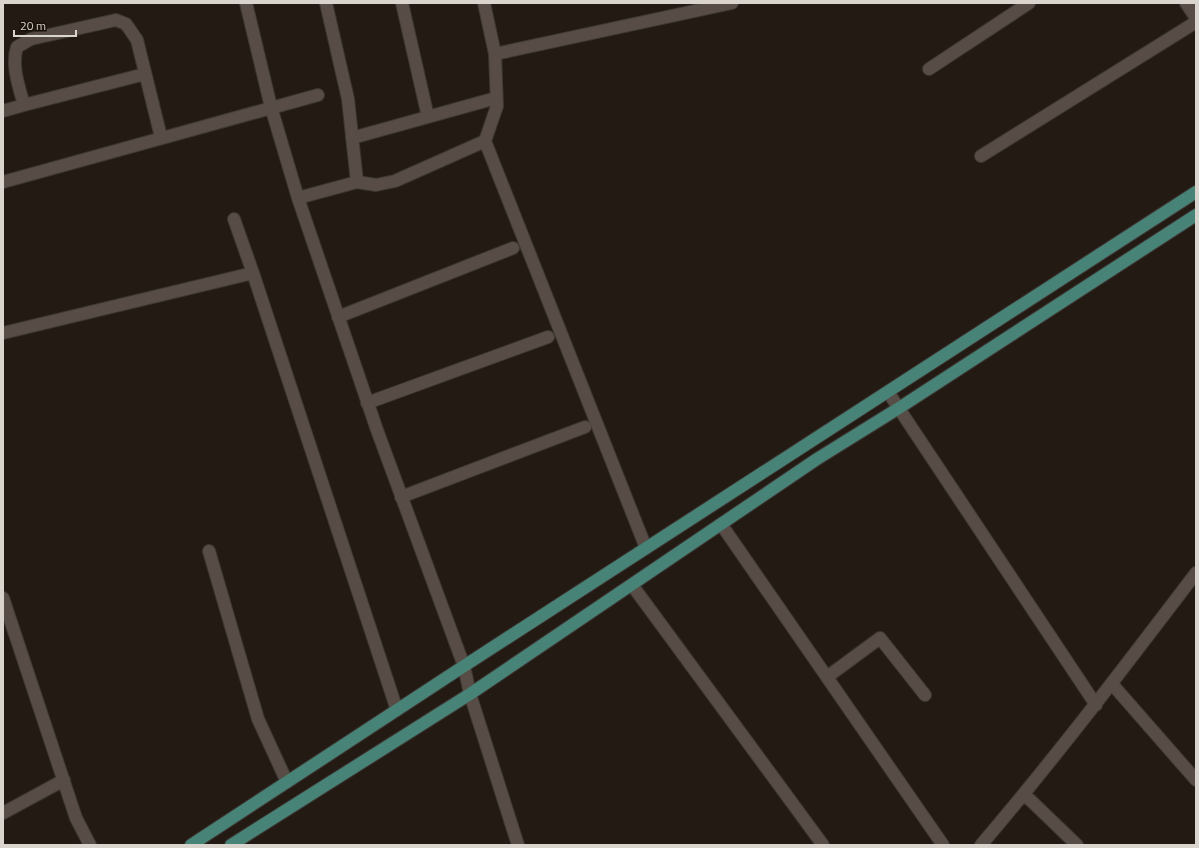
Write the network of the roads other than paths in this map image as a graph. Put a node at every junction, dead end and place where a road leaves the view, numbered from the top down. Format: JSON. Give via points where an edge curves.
{"nodes":[{"id":1,"x":246,"y":3,"type":"edge"},
{"id":2,"x":326,"y":3,"type":"edge"},
{"id":3,"x":402,"y":3,"type":"edge"},
{"id":4,"x":484,"y":3,"type":"edge"},
{"id":5,"x":732,"y":3,"type":"edge"},
{"id":6,"x":1029,"y":3,"type":"edge"},
{"id":7,"x":1186,"y":3,"type":"edge"},
{"id":8,"x":1196,"y":18,"type":"edge"},
{"id":9,"x":1196,"y":22,"type":"edge"},
{"id":10,"x":494,"y":54,"type":"junction"},
{"id":11,"x":929,"y":69,"type":"dead end"},
{"id":12,"x":145,"y":74,"type":"junction"},
{"id":13,"x":318,"y":95,"type":"dead end"},
{"id":14,"x":496,"y":98,"type":"junction"},
{"id":15,"x":24,"y":105,"type":"junction"},
{"id":16,"x":271,"y":107,"type":"junction"},
{"id":17,"x":3,"y":111,"type":"edge"},
{"id":18,"x":428,"y":118,"type":"junction"},
{"id":19,"x":161,"y":137,"type":"junction"},
{"id":20,"x":352,"y":138,"type":"junction"},
{"id":21,"x":485,"y":141,"type":"junction"},
{"id":22,"x":981,"y":156,"type":"dead end"},
{"id":23,"x":3,"y":182,"type":"edge"},
{"id":24,"x":357,"y":182,"type":"junction"},
{"id":25,"x":1196,"y":192,"type":"edge"},
{"id":26,"x":298,"y":198,"type":"junction"},
{"id":27,"x":1196,"y":215,"type":"edge"},
{"id":28,"x":234,"y":219,"type":"dead end"},
{"id":29,"x":513,"y":248,"type":"dead end"},
{"id":30,"x":253,"y":272,"type":"junction"},
{"id":31,"x":338,"y":317,"type":"junction"},
{"id":32,"x":3,"y":333,"type":"edge"},
{"id":33,"x":548,"y":337,"type":"dead end"},
{"id":34,"x":888,"y":392,"type":"junction"},
{"id":35,"x":367,"y":403,"type":"junction"},
{"id":36,"x":899,"y":408,"type":"junction"},
{"id":37,"x":585,"y":427,"type":"dead end"},
{"id":38,"x":401,"y":497,"type":"junction"},
{"id":39,"x":721,"y":524,"type":"junction"},
{"id":40,"x":646,"y":548,"type":"junction"},
{"id":41,"x":209,"y":551,"type":"dead end"},
{"id":42,"x":1194,"y":582,"type":"edge"},
{"id":43,"x":632,"y":584,"type":"junction"},
{"id":44,"x":3,"y":598,"type":"edge"},
{"id":45,"x":464,"y":666,"type":"junction"},
{"id":46,"x":827,"y":677,"type":"junction"},
{"id":47,"x":1112,"y":684,"type":"junction"},
{"id":48,"x":470,"y":694,"type":"junction"},
{"id":49,"x":925,"y":695,"type":"dead end"},
{"id":50,"x":1096,"y":705,"type":"junction"},
{"id":51,"x":397,"y":710,"type":"junction"},
{"id":52,"x":64,"y":780,"type":"junction"},
{"id":53,"x":1196,"y":780,"type":"edge"},
{"id":54,"x":287,"y":782,"type":"junction"},
{"id":55,"x":1024,"y":794,"type":"junction"},
{"id":56,"x":3,"y":813,"type":"edge"},
{"id":57,"x":90,"y":845,"type":"edge"},
{"id":58,"x":191,"y":845,"type":"edge"},
{"id":59,"x":231,"y":845,"type":"edge"},
{"id":60,"x":518,"y":845,"type":"edge"},
{"id":61,"x":823,"y":845,"type":"edge"},
{"id":62,"x":943,"y":845,"type":"edge"},
{"id":63,"x":981,"y":845,"type":"edge"},
{"id":64,"x":1077,"y":845,"type":"edge"}],
"edges":[{"from":1,"to":16,"type":"street"},
{"from":2,"to":20,"type":"street","via":[[348,99]]},
{"from":3,"to":18,"type":"street"},
{"from":4,"to":10,"type":"street"},
{"from":5,"to":10,"type":"street"},
{"from":6,"to":11,"type":"street"},
{"from":7,"to":8,"type":"street"},
{"from":9,"to":22,"type":"street"},
{"from":10,"to":14,"type":"street"},
{"from":12,"to":15,"type":"street"},
{"from":12,"to":15,"type":"street","via":[[137,40],[126,24],[116,20],[31,39],[18,47],[14,56]]},
{"from":12,"to":19,"type":"street"},
{"from":13,"to":16,"type":"street"},
{"from":14,"to":18,"type":"street"},
{"from":14,"to":21,"type":"street"},
{"from":15,"to":17,"type":"street"},
{"from":16,"to":19,"type":"street"},
{"from":16,"to":26,"type":"street"},
{"from":18,"to":20,"type":"street"},
{"from":19,"to":23,"type":"street"},
{"from":20,"to":24,"type":"street"},
{"from":21,"to":24,"type":"street","via":[[395,181],[376,185]]},
{"from":21,"to":40,"type":"street"},
{"from":24,"to":26,"type":"street"},
{"from":25,"to":34,"type":"main road"},
{"from":26,"to":31,"type":"street"},
{"from":27,"to":36,"type":"main road"},
{"from":28,"to":30,"type":"street"},
{"from":29,"to":31,"type":"street"},
{"from":30,"to":32,"type":"street"},
{"from":30,"to":51,"type":"street"},
{"from":31,"to":35,"type":"street"},
{"from":33,"to":35,"type":"street"},
{"from":34,"to":36,"type":"street"},
{"from":34,"to":40,"type":"main road"},
{"from":35,"to":38,"type":"street"},
{"from":36,"to":39,"type":"main road","via":[[817,458]]},
{"from":36,"to":50,"type":"street"},
{"from":37,"to":38,"type":"street"},
{"from":38,"to":45,"type":"street"},
{"from":39,"to":43,"type":"main road"},
{"from":39,"to":46,"type":"street"},
{"from":40,"to":45,"type":"main road"},
{"from":41,"to":54,"type":"street","via":[[258,719]]},
{"from":42,"to":47,"type":"street"},
{"from":43,"to":48,"type":"main road"},
{"from":43,"to":61,"type":"street"},
{"from":44,"to":52,"type":"street"},
{"from":45,"to":48,"type":"street"},
{"from":45,"to":51,"type":"main road"},
{"from":46,"to":49,"type":"street","via":[[880,638]]},
{"from":46,"to":62,"type":"street"},
{"from":47,"to":50,"type":"street"},
{"from":47,"to":53,"type":"street"},
{"from":48,"to":59,"type":"main road"},
{"from":48,"to":60,"type":"street"},
{"from":50,"to":55,"type":"street"},
{"from":51,"to":54,"type":"main road"},
{"from":52,"to":56,"type":"street"},
{"from":52,"to":57,"type":"street","via":[[76,818]]},
{"from":54,"to":58,"type":"main road"},
{"from":55,"to":63,"type":"street"},
{"from":55,"to":64,"type":"street"}]}
